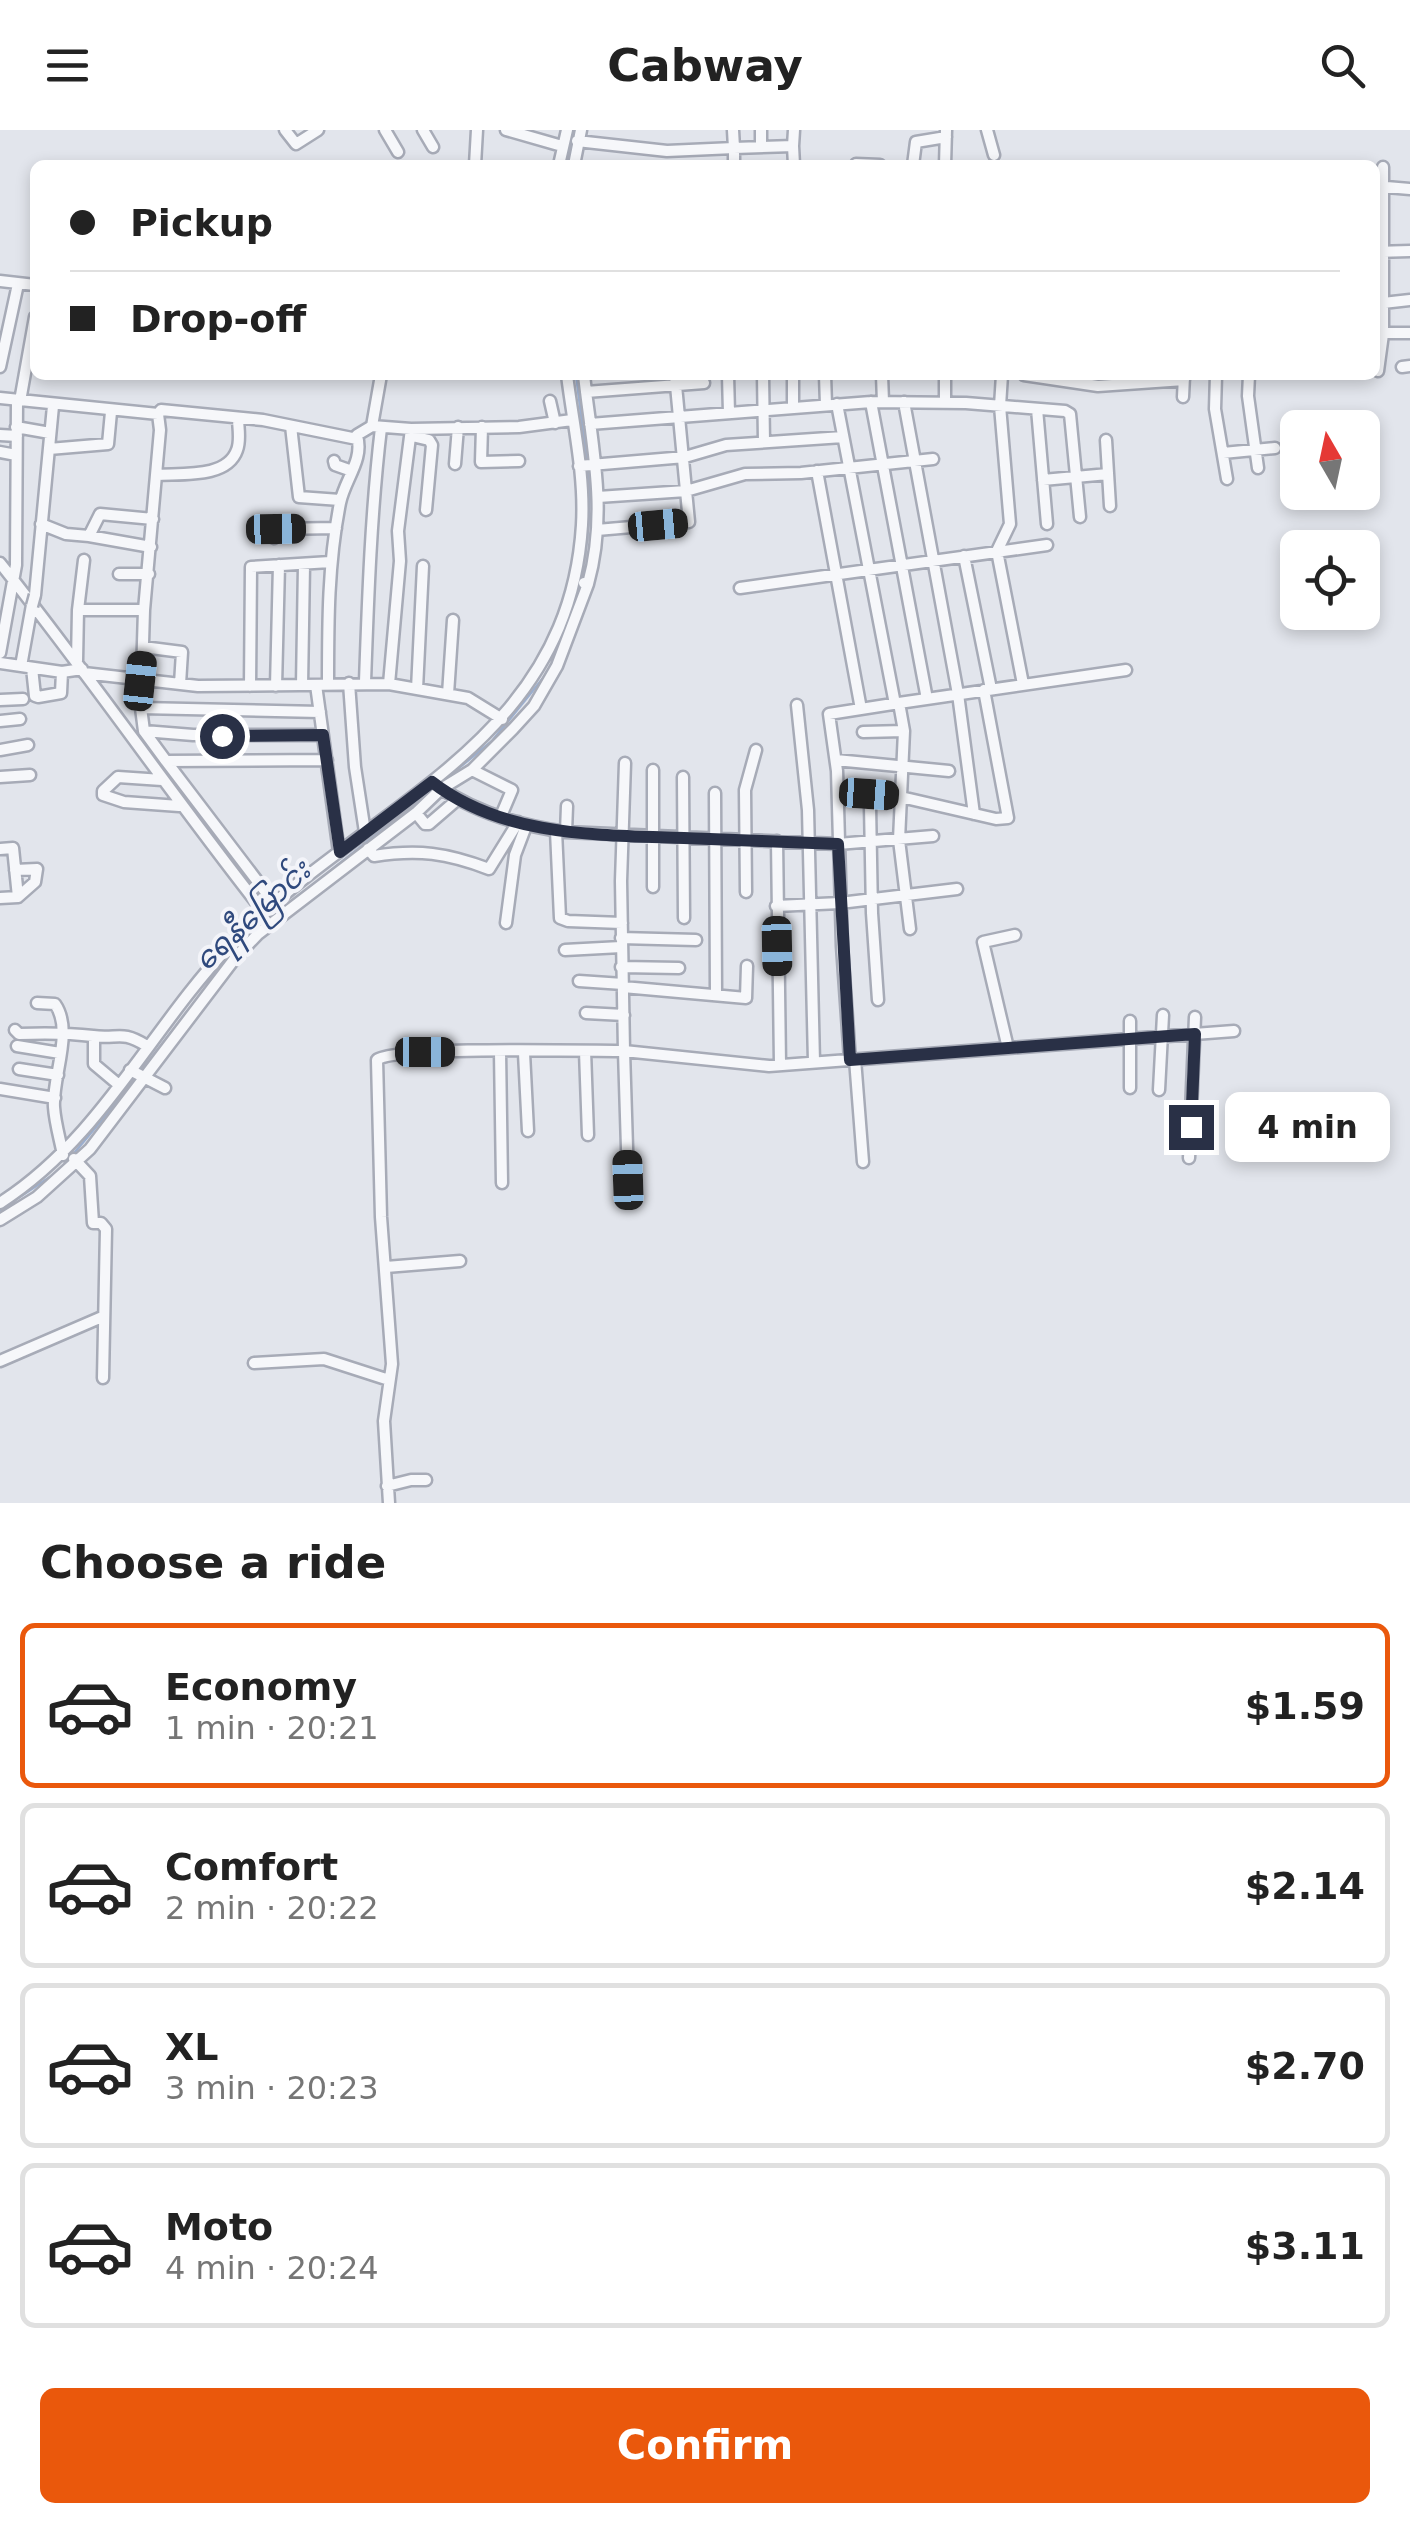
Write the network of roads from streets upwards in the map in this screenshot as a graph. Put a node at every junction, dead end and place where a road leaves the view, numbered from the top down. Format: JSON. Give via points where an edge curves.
{"nodes":[{"id":1,"x":285,"y":130,"type":"edge"},
{"id":2,"x":318,"y":130,"type":"edge"},
{"id":3,"x":385,"y":130,"type":"edge"},
{"id":4,"x":423,"y":130,"type":"edge"},
{"id":5,"x":477,"y":130,"type":"edge"},
{"id":6,"x":506,"y":130,"type":"edge"},
{"id":7,"x":567,"y":130,"type":"edge"},
{"id":8,"x":733,"y":130,"type":"edge"},
{"id":9,"x":761,"y":130,"type":"edge"},
{"id":10,"x":794,"y":130,"type":"edge"},
{"id":11,"x":987,"y":130,"type":"edge"},
{"id":12,"x":946,"y":134,"type":"edge"},
{"id":13,"x":579,"y":136,"type":"edge"},
{"id":14,"x":562,"y":146,"type":"junction"},
{"id":15,"x":793,"y":146,"type":"junction"},
{"id":16,"x":761,"y":147,"type":"junction"},
{"id":17,"x":434,"y":148,"type":"dead end"},
{"id":18,"x":734,"y":148,"type":"junction"},
{"id":19,"x":398,"y":152,"type":"dead end"},
{"id":20,"x":994,"y":155,"type":"dead end"},
{"id":21,"x":474,"y":160,"type":"edge"},
{"id":22,"x":560,"y":160,"type":"edge"},
{"id":23,"x":734,"y":160,"type":"edge"},
{"id":24,"x":794,"y":160,"type":"edge"},
{"id":25,"x":914,"y":160,"type":"edge"},
{"id":26,"x":945,"y":160,"type":"edge"},
{"id":27,"x":1383,"y":167,"type":"dead end"},
{"id":28,"x":1380,"y":181,"type":"edge"},
{"id":29,"x":1380,"y":186,"type":"edge"},
{"id":30,"x":1410,"y":189,"type":"edge"},
{"id":31,"x":1410,"y":251,"type":"edge"},
{"id":32,"x":1380,"y":252,"type":"edge"},
{"id":33,"x":1380,"y":265,"type":"edge"},
{"id":34,"x":0,"y":280,"type":"edge"},
{"id":35,"x":18,"y":284,"type":"junction"},
{"id":36,"x":30,"y":285,"type":"edge"},
{"id":37,"x":1410,"y":300,"type":"edge"},
{"id":38,"x":1383,"y":303,"type":"junction"},
{"id":39,"x":1380,"y":326,"type":"edge"},
{"id":40,"x":1410,"y":333,"type":"edge"},
{"id":41,"x":1380,"y":334,"type":"edge"},
{"id":42,"x":30,"y":342,"type":"edge"},
{"id":43,"x":0,"y":368,"type":"edge"},
{"id":44,"x":382,"y":380,"type":"edge"},
{"id":45,"x":569,"y":380,"type":"edge"},
{"id":46,"x":585,"y":380,"type":"edge"},
{"id":47,"x":675,"y":380,"type":"edge"},
{"id":48,"x":728,"y":380,"type":"edge"},
{"id":49,"x":763,"y":380,"type":"edge"},
{"id":50,"x":793,"y":380,"type":"edge"},
{"id":51,"x":826,"y":380,"type":"edge"},
{"id":52,"x":881,"y":380,"type":"edge"},
{"id":53,"x":945,"y":380,"type":"edge"},
{"id":54,"x":1002,"y":380,"type":"edge"},
{"id":55,"x":1058,"y":380,"type":"edge"},
{"id":56,"x":1162,"y":380,"type":"edge"},
{"id":57,"x":1184,"y":380,"type":"edge"},
{"id":58,"x":1216,"y":380,"type":"edge"},
{"id":59,"x":1248,"y":380,"type":"edge"},
{"id":60,"x":704,"y":383,"type":"dead end"},
{"id":61,"x":586,"y":392,"type":"junction"},
{"id":62,"x":1183,"y":397,"type":"dead end"},
{"id":63,"x":0,"y":398,"type":"edge"},
{"id":64,"x":18,"y":401,"type":"junction"},
{"id":65,"x":550,"y":401,"type":"dead end"},
{"id":66,"x":877,"y":402,"type":"junction"},
{"id":67,"x":904,"y":402,"type":"junction"},
{"id":68,"x":945,"y":402,"type":"junction"},
{"id":69,"x":831,"y":405,"type":"junction"},
{"id":70,"x":53,"y":406,"type":"junction"},
{"id":71,"x":1000,"y":406,"type":"junction"},
{"id":72,"x":793,"y":408,"type":"junction"},
{"id":73,"x":1036,"y":409,"type":"junction"},
{"id":74,"x":764,"y":410,"type":"junction"},
{"id":75,"x":111,"y":412,"type":"junction"},
{"id":76,"x":159,"y":413,"type":"junction"},
{"id":77,"x":728,"y":413,"type":"junction"},
{"id":78,"x":680,"y":417,"type":"junction"},
{"id":79,"x":238,"y":422,"type":"junction"},
{"id":80,"x":555,"y":423,"type":"junction"},
{"id":81,"x":292,"y":429,"type":"junction"},
{"id":82,"x":458,"y":429,"type":"junction"},
{"id":83,"x":574,"y":429,"type":"junction"},
{"id":84,"x":378,"y":430,"type":"junction"},
{"id":85,"x":482,"y":430,"type":"junction"},
{"id":86,"x":591,"y":431,"type":"junction"},
{"id":87,"x":17,"y":432,"type":"junction"},
{"id":88,"x":50,"y":433,"type":"junction"},
{"id":89,"x":412,"y":433,"type":"junction"},
{"id":90,"x":0,"y":434,"type":"edge"},
{"id":91,"x":843,"y":437,"type":"junction"},
{"id":92,"x":1106,"y":440,"type":"dead end"},
{"id":93,"x":359,"y":441,"type":"junction"},
{"id":94,"x":764,"y":442,"type":"junction"},
{"id":95,"x":1275,"y":448,"type":"dead end"},
{"id":96,"x":49,"y":449,"type":"junction"},
{"id":97,"x":1255,"y":451,"type":"junction"},
{"id":98,"x":0,"y":452,"type":"edge"},
{"id":99,"x":1223,"y":453,"type":"junction"},
{"id":100,"x":16,"y":454,"type":"junction"},
{"id":101,"x":684,"y":457,"type":"junction"},
{"id":102,"x":932,"y":459,"type":"dead end"},
{"id":103,"x":913,"y":460,"type":"junction"},
{"id":104,"x":334,"y":461,"type":"dead end"},
{"id":105,"x":519,"y":461,"type":"dead end"},
{"id":106,"x":880,"y":463,"type":"junction"},
{"id":107,"x":456,"y":464,"type":"dead end"},
{"id":108,"x":588,"y":464,"type":"junction"},
{"id":109,"x":848,"y":468,"type":"junction"},
{"id":110,"x":1258,"y":468,"type":"dead end"},
{"id":111,"x":352,"y":471,"type":"junction"},
{"id":112,"x":817,"y":471,"type":"junction"},
{"id":113,"x":1108,"y":474,"type":"junction"},
{"id":114,"x":156,"y":475,"type":"junction"},
{"id":115,"x":1076,"y":477,"type":"junction"},
{"id":116,"x":1228,"y":479,"type":"dead end"},
{"id":117,"x":1043,"y":480,"type":"junction"},
{"id":118,"x":686,"y":491,"type":"junction"},
{"id":119,"x":598,"y":497,"type":"junction"},
{"id":120,"x":340,"y":500,"type":"junction"},
{"id":121,"x":1110,"y":506,"type":"dead end"},
{"id":122,"x":426,"y":510,"type":"dead end"},
{"id":123,"x":1080,"y":517,"type":"dead end"},
{"id":124,"x":153,"y":519,"type":"junction"},
{"id":125,"x":41,"y":524,"type":"junction"},
{"id":126,"x":1047,"y":524,"type":"dead end"},
{"id":127,"x":336,"y":528,"type":"junction"},
{"id":128,"x":597,"y":530,"type":"junction"},
{"id":129,"x":89,"y":536,"type":"junction"},
{"id":130,"x":274,"y":538,"type":"dead end"},
{"id":131,"x":1047,"y":545,"type":"dead end"},
{"id":132,"x":151,"y":547,"type":"junction"},
{"id":133,"x":997,"y":551,"type":"junction"},
{"id":134,"x":964,"y":556,"type":"junction"},
{"id":135,"x":84,"y":560,"type":"dead end"},
{"id":136,"x":932,"y":560,"type":"junction"},
{"id":137,"x":330,"y":562,"type":"junction"},
{"id":138,"x":0,"y":563,"type":"edge"},
{"id":139,"x":278,"y":564,"type":"junction"},
{"id":140,"x":304,"y":564,"type":"junction"},
{"id":141,"x":900,"y":564,"type":"junction"},
{"id":142,"x":423,"y":566,"type":"dead end"},
{"id":143,"x":868,"y":569,"type":"junction"},
{"id":144,"x":119,"y":574,"type":"dead end"},
{"id":145,"x":149,"y":574,"type":"junction"},
{"id":146,"x":836,"y":575,"type":"junction"},
{"id":147,"x":11,"y":577,"type":"junction"},
{"id":148,"x":581,"y":582,"type":"junction"},
{"id":149,"x":740,"y":588,"type":"dead end"},
{"id":150,"x":32,"y":601,"type":"junction"},
{"id":151,"x":78,"y":610,"type":"junction"},
{"id":152,"x":144,"y":610,"type":"junction"},
{"id":153,"x":452,"y":620,"type":"dead end"},
{"id":154,"x":143,"y":647,"type":"junction"},
{"id":155,"x":0,"y":653,"type":"edge"},
{"id":156,"x":0,"y":663,"type":"edge"},
{"id":157,"x":81,"y":665,"type":"junction"},
{"id":158,"x":27,"y":667,"type":"junction"},
{"id":159,"x":1126,"y":670,"type":"dead end"},
{"id":160,"x":62,"y":672,"type":"junction"},
{"id":161,"x":140,"y":681,"type":"junction"},
{"id":162,"x":365,"y":682,"type":"junction"},
{"id":163,"x":349,"y":683,"type":"junction"},
{"id":164,"x":180,"y":684,"type":"junction"},
{"id":165,"x":322,"y":684,"type":"junction"},
{"id":166,"x":389,"y":684,"type":"junction"},
{"id":167,"x":1022,"y":684,"type":"junction"},
{"id":168,"x":302,"y":685,"type":"junction"},
{"id":169,"x":250,"y":686,"type":"junction"},
{"id":170,"x":276,"y":686,"type":"junction"},
{"id":171,"x":417,"y":689,"type":"junction"},
{"id":172,"x":987,"y":690,"type":"junction"},
{"id":173,"x":448,"y":694,"type":"junction"},
{"id":174,"x":958,"y":694,"type":"junction"},
{"id":175,"x":23,"y":699,"type":"dead end"},
{"id":176,"x":928,"y":699,"type":"junction"},
{"id":177,"x":0,"y":700,"type":"edge"},
{"id":178,"x":897,"y":704,"type":"junction"},
{"id":179,"x":797,"y":705,"type":"dead end"},
{"id":180,"x":140,"y":708,"type":"junction"},
{"id":181,"x":861,"y":709,"type":"junction"},
{"id":182,"x":320,"y":712,"type":"junction"},
{"id":183,"x":20,"y":719,"type":"dead end"},
{"id":184,"x":502,"y":719,"type":"junction"},
{"id":185,"x":0,"y":722,"type":"edge"},
{"id":186,"x":144,"y":731,"type":"junction"},
{"id":187,"x":904,"y":731,"type":"junction"},
{"id":188,"x":863,"y":732,"type":"dead end"},
{"id":189,"x":323,"y":735,"type":"junction"},
{"id":190,"x":28,"y":745,"type":"dead end"},
{"id":191,"x":0,"y":750,"type":"edge"},
{"id":192,"x":756,"y":750,"type":"dead end"},
{"id":193,"x":166,"y":760,"type":"junction"},
{"id":194,"x":326,"y":760,"type":"junction"},
{"id":195,"x":836,"y":760,"type":"junction"},
{"id":196,"x":624,"y":763,"type":"dead end"},
{"id":197,"x":902,"y":765,"type":"junction"},
{"id":198,"x":472,"y":770,"type":"junction"},
{"id":199,"x":653,"y":770,"type":"dead end"},
{"id":200,"x":950,"y":771,"type":"dead end"},
{"id":201,"x":30,"y":774,"type":"dead end"},
{"id":202,"x":682,"y":776,"type":"dead end"},
{"id":203,"x":0,"y":777,"type":"edge"},
{"id":204,"x":162,"y":780,"type":"junction"},
{"id":205,"x":437,"y":786,"type":"junction"},
{"id":206,"x":838,"y":792,"type":"junction"},
{"id":207,"x":715,"y":794,"type":"dead end"},
{"id":208,"x":458,"y":799,"type":"junction"},
{"id":209,"x":901,"y":800,"type":"junction"},
{"id":210,"x":180,"y":806,"type":"junction"},
{"id":211,"x":567,"y":806,"type":"dead end"},
{"id":212,"x":870,"y":806,"type":"dead end"},
{"id":213,"x":416,"y":814,"type":"junction"},
{"id":214,"x":974,"y":814,"type":"junction"},
{"id":215,"x":501,"y":816,"type":"junction"},
{"id":216,"x":528,"y":826,"type":"junction"},
{"id":217,"x":364,"y":832,"type":"junction"},
{"id":218,"x":561,"y":832,"type":"junction"},
{"id":219,"x":621,"y":836,"type":"junction"},
{"id":220,"x":934,"y":836,"type":"dead end"},
{"id":221,"x":652,"y":837,"type":"junction"},
{"id":222,"x":683,"y":838,"type":"junction"},
{"id":223,"x":715,"y":840,"type":"junction"},
{"id":224,"x":745,"y":840,"type":"junction"},
{"id":225,"x":900,"y":840,"type":"junction"},
{"id":226,"x":776,"y":842,"type":"junction"},
{"id":227,"x":807,"y":842,"type":"junction"},
{"id":228,"x":870,"y":842,"type":"junction"},
{"id":229,"x":838,"y":844,"type":"junction"},
{"id":230,"x":0,"y":848,"type":"edge"},
{"id":231,"x":368,"y":849,"type":"junction"},
{"id":232,"x":340,"y":852,"type":"junction"},
{"id":233,"x":16,"y":870,"type":"junction"},
{"id":234,"x":653,"y":887,"type":"dead end"},
{"id":235,"x":956,"y":889,"type":"dead end"},
{"id":236,"x":746,"y":892,"type":"dead end"},
{"id":237,"x":905,"y":896,"type":"junction"},
{"id":238,"x":18,"y":897,"type":"junction"},
{"id":239,"x":0,"y":898,"type":"edge"},
{"id":240,"x":872,"y":900,"type":"junction"},
{"id":241,"x":840,"y":903,"type":"junction"},
{"id":242,"x":776,"y":906,"type":"junction"},
{"id":243,"x":809,"y":906,"type":"junction"},
{"id":244,"x":269,"y":907,"type":"junction"},
{"id":245,"x":684,"y":918,"type":"dead end"},
{"id":246,"x":506,"y":923,"type":"dead end"},
{"id":247,"x":622,"y":923,"type":"junction"},
{"id":248,"x":910,"y":929,"type":"dead end"},
{"id":249,"x":1015,"y":935,"type":"dead end"},
{"id":250,"x":696,"y":940,"type":"dead end"},
{"id":251,"x":621,"y":942,"type":"junction"},
{"id":252,"x":565,"y":950,"type":"dead end"},
{"id":253,"x":747,"y":966,"type":"dead end"},
{"id":254,"x":622,"y":967,"type":"junction"},
{"id":255,"x":678,"y":968,"type":"dead end"},
{"id":256,"x":580,"y":981,"type":"dead end"},
{"id":257,"x":623,"y":986,"type":"junction"},
{"id":258,"x":716,"y":995,"type":"junction"},
{"id":259,"x":878,"y":1000,"type":"dead end"},
{"id":260,"x":37,"y":1003,"type":"dead end"},
{"id":261,"x":586,"y":1013,"type":"dead end"},
{"id":262,"x":624,"y":1015,"type":"junction"},
{"id":263,"x":1163,"y":1015,"type":"dead end"},
{"id":264,"x":1195,"y":1017,"type":"dead end"},
{"id":265,"x":1130,"y":1021,"type":"dead end"},
{"id":266,"x":14,"y":1030,"type":"dead end"},
{"id":267,"x":1234,"y":1031,"type":"dead end"},
{"id":268,"x":61,"y":1032,"type":"junction"},
{"id":269,"x":1195,"y":1034,"type":"junction"},
{"id":270,"x":1163,"y":1036,"type":"junction"},
{"id":271,"x":94,"y":1037,"type":"junction"},
{"id":272,"x":1130,"y":1038,"type":"junction"},
{"id":273,"x":18,"y":1046,"type":"dead end"},
{"id":274,"x":147,"y":1046,"type":"junction"},
{"id":275,"x":624,"y":1048,"type":"junction"},
{"id":276,"x":1008,"y":1048,"type":"junction"},
{"id":277,"x":585,"y":1051,"type":"junction"},
{"id":278,"x":500,"y":1052,"type":"junction"},
{"id":279,"x":524,"y":1052,"type":"junction"},
{"id":280,"x":60,"y":1054,"type":"junction"},
{"id":281,"x":852,"y":1059,"type":"junction"},
{"id":282,"x":814,"y":1062,"type":"junction"},
{"id":283,"x":780,"y":1064,"type":"junction"},
{"id":284,"x":20,"y":1069,"type":"dead end"},
{"id":285,"x":137,"y":1073,"type":"junction"},
{"id":286,"x":58,"y":1075,"type":"junction"},
{"id":287,"x":119,"y":1084,"type":"junction"},
{"id":288,"x":166,"y":1088,"type":"dead end"},
{"id":289,"x":1130,"y":1088,"type":"dead end"},
{"id":290,"x":0,"y":1089,"type":"edge"},
{"id":291,"x":1159,"y":1090,"type":"dead end"},
{"id":292,"x":54,"y":1098,"type":"junction"},
{"id":293,"x":104,"y":1119,"type":"junction"},
{"id":294,"x":528,"y":1131,"type":"dead end"},
{"id":295,"x":588,"y":1136,"type":"dead end"},
{"id":296,"x":66,"y":1153,"type":"junction"},
{"id":297,"x":1190,"y":1158,"type":"dead end"},
{"id":298,"x":77,"y":1162,"type":"junction"},
{"id":299,"x":863,"y":1162,"type":"dead end"},
{"id":300,"x":628,"y":1180,"type":"dead end"},
{"id":301,"x":502,"y":1182,"type":"dead end"},
{"id":302,"x":0,"y":1203,"type":"edge"},
{"id":303,"x":0,"y":1220,"type":"edge"},
{"id":304,"x":460,"y":1261,"type":"dead end"},
{"id":305,"x":386,"y":1267,"type":"junction"},
{"id":306,"x":102,"y":1317,"type":"junction"},
{"id":307,"x":0,"y":1361,"type":"edge"},
{"id":308,"x":254,"y":1363,"type":"dead end"},
{"id":309,"x":103,"y":1378,"type":"dead end"},
{"id":310,"x":384,"y":1378,"type":"junction"},
{"id":311,"x":426,"y":1480,"type":"dead end"},
{"id":312,"x":387,"y":1486,"type":"junction"},
{"id":313,"x":389,"y":1503,"type":"edge"}],
"edges":[{"from":1,"to":2,"type":"street","via":[[296,144]]},
{"from":3,"to":19,"type":"street"},
{"from":4,"to":17,"type":"street"},
{"from":5,"to":21,"type":"street"},
{"from":6,"to":14,"type":"street"},
{"from":7,"to":14,"type":"street"},
{"from":8,"to":18,"type":"street"},
{"from":9,"to":16,"type":"street"},
{"from":10,"to":15,"type":"street"},
{"from":11,"to":20,"type":"street"},
{"from":12,"to":25,"type":"street","via":[[916,142]]},
{"from":12,"to":26,"type":"street"},
{"from":13,"to":18,"type":"street","via":[[668,151]]},
{"from":14,"to":22,"type":"street"},
{"from":15,"to":16,"type":"street"},
{"from":15,"to":24,"type":"street"},
{"from":16,"to":18,"type":"street"},
{"from":18,"to":23,"type":"street"},
{"from":27,"to":28,"type":"street"},
{"from":29,"to":30,"type":"street"},
{"from":31,"to":32,"type":"street"},
{"from":33,"to":38,"type":"street"},
{"from":34,"to":35,"type":"street"},
{"from":35,"to":36,"type":"street"},
{"from":35,"to":43,"type":"street"},
{"from":37,"to":38,"type":"street"},
{"from":38,"to":39,"type":"street"},
{"from":40,"to":41,"type":"street"},
{"from":42,"to":64,"type":"street"},
{"from":44,"to":84,"type":"street"},
{"from":45,"to":83,"type":"street"},
{"from":46,"to":61,"type":"street"},
{"from":47,"to":60,"type":"street"},
{"from":47,"to":61,"type":"street"},
{"from":47,"to":78,"type":"street"},
{"from":48,"to":77,"type":"street"},
{"from":49,"to":74,"type":"street"},
{"from":50,"to":72,"type":"street"},
{"from":51,"to":69,"type":"street"},
{"from":52,"to":66,"type":"street"},
{"from":53,"to":68,"type":"street"},
{"from":54,"to":71,"type":"street"},
{"from":55,"to":56,"type":"street","via":[[1098,386]]},
{"from":57,"to":62,"type":"street"},
{"from":58,"to":99,"type":"street"},
{"from":59,"to":97,"type":"street"},
{"from":61,"to":86,"type":"street"},
{"from":63,"to":64,"type":"street"},
{"from":64,"to":70,"type":"street"},
{"from":64,"to":87,"type":"street"},
{"from":65,"to":80,"type":"street"},
{"from":66,"to":67,"type":"street"},
{"from":66,"to":69,"type":"street"},
{"from":66,"to":106,"type":"street"},
{"from":67,"to":68,"type":"street"},
{"from":67,"to":103,"type":"street"},
{"from":68,"to":71,"type":"street"},
{"from":69,"to":72,"type":"street"},
{"from":69,"to":91,"type":"street"},
{"from":70,"to":75,"type":"street"},
{"from":70,"to":88,"type":"street"},
{"from":71,"to":73,"type":"street"},
{"from":71,"to":133,"type":"street","via":[[1010,524]]},
{"from":72,"to":74,"type":"street"},
{"from":73,"to":115,"type":"street","via":[[1070,414]]},
{"from":73,"to":117,"type":"street"},
{"from":74,"to":77,"type":"street"},
{"from":74,"to":94,"type":"street"},
{"from":75,"to":76,"type":"street"},
{"from":75,"to":96,"type":"street","via":[[108,444]]},
{"from":76,"to":79,"type":"street"},
{"from":76,"to":114,"type":"street"},
{"from":77,"to":78,"type":"street"},
{"from":78,"to":86,"type":"street"},
{"from":78,"to":101,"type":"street"},
{"from":79,"to":81,"type":"street"},
{"from":79,"to":114,"type":"street","via":[[236,453],[227,464]]},
{"from":80,"to":83,"type":"street"},
{"from":80,"to":85,"type":"street"},
{"from":81,"to":93,"type":"street"},
{"from":81,"to":120,"type":"street","via":[[299,497]]},
{"from":82,"to":85,"type":"street"},
{"from":82,"to":89,"type":"street"},
{"from":82,"to":107,"type":"street"},
{"from":83,"to":86,"type":"street"},
{"from":83,"to":108,"type":"street"},
{"from":84,"to":89,"type":"street"},
{"from":84,"to":93,"type":"street"},
{"from":84,"to":162,"type":"street"},
{"from":85,"to":105,"type":"street","via":[[482,463]]},
{"from":86,"to":108,"type":"street"},
{"from":87,"to":88,"type":"street"},
{"from":87,"to":90,"type":"street"},
{"from":87,"to":100,"type":"street"},
{"from":88,"to":96,"type":"street"},
{"from":89,"to":122,"type":"street","via":[[432,446]]},
{"from":89,"to":166,"type":"street"},
{"from":91,"to":94,"type":"street"},
{"from":91,"to":109,"type":"street"},
{"from":92,"to":113,"type":"street"},
{"from":93,"to":111,"type":"street"},
{"from":94,"to":101,"type":"street"},
{"from":95,"to":97,"type":"street"},
{"from":96,"to":125,"type":"street"},
{"from":97,"to":99,"type":"street"},
{"from":97,"to":110,"type":"street"},
{"from":98,"to":100,"type":"street"},
{"from":99,"to":116,"type":"street"},
{"from":100,"to":147,"type":"street"},
{"from":101,"to":108,"type":"street"},
{"from":101,"to":118,"type":"street"},
{"from":102,"to":103,"type":"street"},
{"from":103,"to":106,"type":"street"},
{"from":103,"to":136,"type":"street"},
{"from":104,"to":111,"type":"street"},
{"from":106,"to":109,"type":"street"},
{"from":106,"to":141,"type":"street"},
{"from":108,"to":119,"type":"street"},
{"from":108,"to":148,"type":"street"},
{"from":109,"to":112,"type":"street"},
{"from":109,"to":143,"type":"street"},
{"from":111,"to":120,"type":"street"},
{"from":112,"to":118,"type":"street","via":[[731,476]]},
{"from":112,"to":146,"type":"street"},
{"from":113,"to":115,"type":"street"},
{"from":113,"to":121,"type":"street"},
{"from":114,"to":124,"type":"street"},
{"from":115,"to":117,"type":"street"},
{"from":115,"to":123,"type":"street"},
{"from":117,"to":126,"type":"street"},
{"from":118,"to":119,"type":"street"},
{"from":118,"to":128,"type":"street","via":[[690,522]]},
{"from":119,"to":128,"type":"street"},
{"from":120,"to":127,"type":"street"},
{"from":124,"to":129,"type":"street","via":[[100,514]]},
{"from":124,"to":132,"type":"street"},
{"from":125,"to":129,"type":"street"},
{"from":125,"to":150,"type":"street"},
{"from":127,"to":130,"type":"street","via":[[276,529]]},
{"from":127,"to":137,"type":"street"},
{"from":128,"to":148,"type":"street"},
{"from":129,"to":132,"type":"street"},
{"from":131,"to":133,"type":"street"},
{"from":132,"to":145,"type":"street"},
{"from":133,"to":134,"type":"street"},
{"from":133,"to":167,"type":"street"},
{"from":134,"to":136,"type":"street"},
{"from":134,"to":172,"type":"street"},
{"from":135,"to":151,"type":"street"},
{"from":136,"to":141,"type":"street"},
{"from":136,"to":174,"type":"street"},
{"from":137,"to":140,"type":"street"},
{"from":137,"to":165,"type":"street"},
{"from":138,"to":147,"type":"street"},
{"from":139,"to":140,"type":"street"},
{"from":139,"to":169,"type":"street","via":[[250,570]]},
{"from":139,"to":170,"type":"street"},
{"from":140,"to":168,"type":"street"},
{"from":141,"to":143,"type":"street"},
{"from":141,"to":176,"type":"street"},
{"from":142,"to":171,"type":"street"},
{"from":143,"to":146,"type":"street"},
{"from":143,"to":178,"type":"street"},
{"from":144,"to":145,"type":"street"},
{"from":145,"to":152,"type":"street"},
{"from":146,"to":149,"type":"street"},
{"from":146,"to":181,"type":"street"},
{"from":147,"to":150,"type":"street"},
{"from":147,"to":155,"type":"street"},
{"from":148,"to":184,"type":"street","via":[[547,663]]},
{"from":148,"to":198,"type":"street","via":[[557,666],[534,706]]},
{"from":150,"to":157,"type":"street"},
{"from":150,"to":158,"type":"street"},
{"from":151,"to":152,"type":"street"},
{"from":151,"to":157,"type":"street"},
{"from":152,"to":154,"type":"street"},
{"from":153,"to":173,"type":"street"},
{"from":154,"to":161,"type":"street"},
{"from":154,"to":164,"type":"street","via":[[182,652]]},
{"from":156,"to":158,"type":"street"},
{"from":157,"to":160,"type":"street"},
{"from":157,"to":161,"type":"street"},
{"from":157,"to":204,"type":"street"},
{"from":158,"to":160,"type":"street"},
{"from":158,"to":160,"type":"street","via":[[38,698],[61,693]]},
{"from":159,"to":167,"type":"street"},
{"from":161,"to":164,"type":"street"},
{"from":161,"to":180,"type":"street"},
{"from":162,"to":163,"type":"street"},
{"from":162,"to":166,"type":"street"},
{"from":163,"to":165,"type":"street"},
{"from":163,"to":217,"type":"street"},
{"from":164,"to":169,"type":"street"},
{"from":165,"to":168,"type":"street"},
{"from":165,"to":182,"type":"street"},
{"from":166,"to":171,"type":"street"},
{"from":167,"to":172,"type":"street"},
{"from":168,"to":170,"type":"street"},
{"from":169,"to":170,"type":"street"},
{"from":171,"to":173,"type":"street"},
{"from":172,"to":174,"type":"street"},
{"from":172,"to":214,"type":"street","via":[[1009,816]]},
{"from":173,"to":184,"type":"street"},
{"from":174,"to":176,"type":"street"},
{"from":174,"to":214,"type":"street"},
{"from":175,"to":177,"type":"street"},
{"from":176,"to":178,"type":"street"},
{"from":178,"to":181,"type":"street"},
{"from":178,"to":187,"type":"street"},
{"from":179,"to":227,"type":"street"},
{"from":180,"to":182,"type":"street"},
{"from":180,"to":186,"type":"street"},
{"from":181,"to":195,"type":"street","via":[[829,714]]},
{"from":182,"to":189,"type":"street"},
{"from":183,"to":185,"type":"street"},
{"from":184,"to":205,"type":"street"},
{"from":186,"to":189,"type":"street"},
{"from":186,"to":193,"type":"street"},
{"from":187,"to":188,"type":"street"},
{"from":187,"to":197,"type":"street"},
{"from":189,"to":194,"type":"street"},
{"from":190,"to":191,"type":"street"},
{"from":192,"to":224,"type":"street","via":[[746,790]]},
{"from":193,"to":194,"type":"street"},
{"from":193,"to":244,"type":"street"},
{"from":194,"to":232,"type":"street"},
{"from":195,"to":197,"type":"street"},
{"from":195,"to":206,"type":"street"},
{"from":196,"to":219,"type":"street"},
{"from":197,"to":200,"type":"street"},
{"from":197,"to":209,"type":"street"},
{"from":198,"to":205,"type":"street"},
{"from":198,"to":215,"type":"street","via":[[512,790]]},
{"from":199,"to":221,"type":"street"},
{"from":201,"to":203,"type":"street"},
{"from":202,"to":222,"type":"street"},
{"from":204,"to":210,"type":"street"},
{"from":204,"to":210,"type":"street","via":[[118,776],[103,795]]},
{"from":205,"to":208,"type":"street"},
{"from":205,"to":213,"type":"street"},
{"from":205,"to":217,"type":"street"},
{"from":206,"to":209,"type":"street"},
{"from":206,"to":229,"type":"street"},
{"from":207,"to":223,"type":"street"},
{"from":208,"to":213,"type":"street","via":[[427,824]]},
{"from":208,"to":215,"type":"street"},
{"from":209,"to":214,"type":"street"},
{"from":209,"to":225,"type":"street"},
{"from":210,"to":244,"type":"street"},
{"from":211,"to":218,"type":"street"},
{"from":212,"to":228,"type":"street"},
{"from":213,"to":231,"type":"street"},
{"from":215,"to":216,"type":"street"},
{"from":216,"to":218,"type":"street"},
{"from":216,"to":231,"type":"street","via":[[489,869],[438,853],[374,856]]},
{"from":216,"to":246,"type":"street","via":[[515,854]]},
{"from":217,"to":232,"type":"street"},
{"from":218,"to":219,"type":"street"},
{"from":218,"to":247,"type":"street","via":[[560,918]]},
{"from":219,"to":221,"type":"street"},
{"from":219,"to":247,"type":"street"},
{"from":220,"to":225,"type":"street"},
{"from":221,"to":222,"type":"street"},
{"from":221,"to":234,"type":"street"},
{"from":222,"to":223,"type":"street"},
{"from":222,"to":245,"type":"street"},
{"from":223,"to":224,"type":"street"},
{"from":223,"to":258,"type":"street"},
{"from":224,"to":226,"type":"street"},
{"from":224,"to":236,"type":"street"},
{"from":225,"to":228,"type":"street"},
{"from":225,"to":237,"type":"street"},
{"from":226,"to":227,"type":"street"},
{"from":226,"to":242,"type":"street"},
{"from":227,"to":229,"type":"street"},
{"from":227,"to":243,"type":"street"},
{"from":228,"to":229,"type":"street"},
{"from":228,"to":240,"type":"street"},
{"from":229,"to":241,"type":"street"},
{"from":230,"to":233,"type":"street","via":[[13,848]]},
{"from":231,"to":285,"type":"street","via":[[247,946]]},
{"from":232,"to":244,"type":"street"},
{"from":233,"to":238,"type":"street"},
{"from":233,"to":238,"type":"street","via":[[38,870],[36,882]]},
{"from":235,"to":237,"type":"street"},
{"from":237,"to":240,"type":"street"},
{"from":237,"to":248,"type":"street"},
{"from":238,"to":239,"type":"street"},
{"from":240,"to":241,"type":"street"},
{"from":240,"to":259,"type":"street"},
{"from":241,"to":243,"type":"street"},
{"from":241,"to":281,"type":"street"},
{"from":242,"to":243,"type":"street"},
{"from":242,"to":283,"type":"street"},
{"from":243,"to":282,"type":"street"},
{"from":244,"to":274,"type":"street"},
{"from":247,"to":251,"type":"street"},
{"from":249,"to":276,"type":"street","via":[[983,942]]},
{"from":250,"to":251,"type":"street"},
{"from":251,"to":252,"type":"street"},
{"from":251,"to":254,"type":"street"},
{"from":253,"to":258,"type":"street","via":[[748,998]]},
{"from":254,"to":255,"type":"street"},
{"from":254,"to":257,"type":"street"},
{"from":256,"to":257,"type":"street"},
{"from":257,"to":258,"type":"street"},
{"from":257,"to":262,"type":"street"},
{"from":260,"to":268,"type":"street","via":[[58,1006]]},
{"from":261,"to":262,"type":"street"},
{"from":262,"to":275,"type":"street"},
{"from":263,"to":270,"type":"street"},
{"from":264,"to":269,"type":"street"},
{"from":265,"to":272,"type":"street"},
{"from":266,"to":268,"type":"street"},
{"from":267,"to":269,"type":"street"},
{"from":268,"to":271,"type":"street"},
{"from":268,"to":280,"type":"street"},
{"from":269,"to":270,"type":"street"},
{"from":269,"to":297,"type":"street"},
{"from":270,"to":272,"type":"street"},
{"from":270,"to":291,"type":"street"},
{"from":271,"to":274,"type":"street","via":[[126,1036]]},
{"from":271,"to":287,"type":"street","via":[[94,1064]]},
{"from":272,"to":276,"type":"street"},
{"from":272,"to":289,"type":"street"},
{"from":273,"to":280,"type":"street"},
{"from":274,"to":285,"type":"street"},
{"from":275,"to":277,"type":"street"},
{"from":275,"to":283,"type":"street"},
{"from":275,"to":300,"type":"street"},
{"from":276,"to":281,"type":"street"},
{"from":277,"to":279,"type":"street"},
{"from":277,"to":295,"type":"street"},
{"from":278,"to":279,"type":"street"},
{"from":278,"to":301,"type":"street"},
{"from":278,"to":305,"type":"street","via":[[386,1054],[377,1060]]},
{"from":279,"to":294,"type":"street"},
{"from":280,"to":286,"type":"street"},
{"from":281,"to":282,"type":"street"},
{"from":281,"to":299,"type":"street"},
{"from":282,"to":283,"type":"street"},
{"from":284,"to":286,"type":"street"},
{"from":285,"to":287,"type":"street"},
{"from":285,"to":288,"type":"street"},
{"from":285,"to":293,"type":"street"},
{"from":286,"to":292,"type":"street"},
{"from":287,"to":293,"type":"street"},
{"from":290,"to":292,"type":"street"},
{"from":292,"to":296,"type":"street"},
{"from":293,"to":296,"type":"street"},
{"from":293,"to":298,"type":"street"},
{"from":296,"to":298,"type":"street"},
{"from":296,"to":302,"type":"street"},
{"from":298,"to":303,"type":"street"},
{"from":298,"to":306,"type":"street","via":[[92,1180],[93,1223],[106,1229]]},
{"from":304,"to":305,"type":"street"},
{"from":305,"to":310,"type":"street","via":[[392,1364]]},
{"from":306,"to":307,"type":"street"},
{"from":306,"to":309,"type":"street"},
{"from":308,"to":310,"type":"street","via":[[315,1358]]},
{"from":310,"to":312,"type":"street"},
{"from":311,"to":312,"type":"street"},
{"from":312,"to":313,"type":"street"}]}
